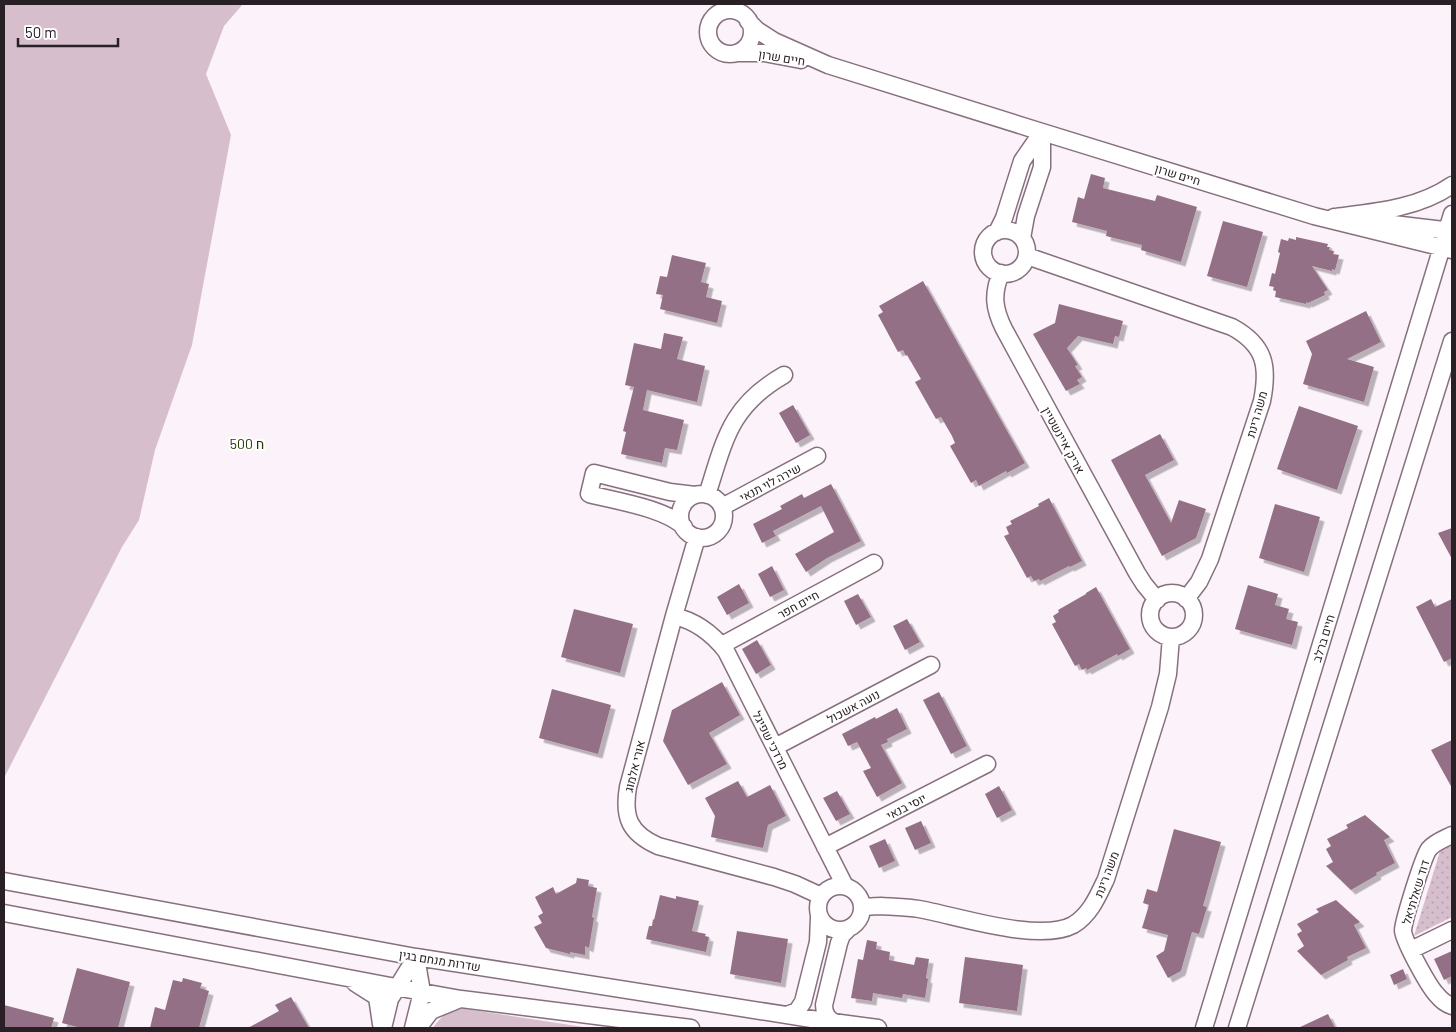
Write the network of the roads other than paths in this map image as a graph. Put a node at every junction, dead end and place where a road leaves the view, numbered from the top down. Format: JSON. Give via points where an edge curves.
{"nodes":[{"id":1,"x":748,"y":21,"type":"junction"},
{"id":2,"x":735,"y":53,"type":"junction"},
{"id":3,"x":828,"y":65,"type":"junction"},
{"id":4,"x":1042,"y":132,"type":"junction"},
{"id":5,"x":1452,"y":185,"type":"edge"},
{"id":6,"x":1452,"y":214,"type":"edge"},
{"id":7,"x":1314,"y":216,"type":"junction"},
{"id":8,"x":1334,"y":217,"type":"junction"},
{"id":9,"x":1450,"y":230,"type":"edge"},
{"id":10,"x":997,"y":232,"type":"junction"},
{"id":11,"x":1022,"y":238,"type":"junction"},
{"id":12,"x":1447,"y":249,"type":"edge"},
{"id":13,"x":1027,"y":256,"type":"junction"},
{"id":14,"x":1001,"y":272,"type":"junction"},
{"id":15,"x":1452,"y":341,"type":"edge"},
{"id":16,"x":784,"y":375,"type":"dead end"},
{"id":17,"x":817,"y":456,"type":"dead end"},
{"id":18,"x":701,"y":495,"type":"junction"},
{"id":19,"x":722,"y":507,"type":"junction"},
{"id":20,"x":684,"y":527,"type":"junction"},
{"id":21,"x":697,"y":537,"type":"junction"},
{"id":22,"x":874,"y":563,"type":"dead end"},
{"id":23,"x":1186,"y":599,"type":"junction"},
{"id":24,"x":1157,"y":600,"type":"junction"},
{"id":25,"x":674,"y":616,"type":"junction"},
{"id":26,"x":1171,"y":637,"type":"junction"},
{"id":27,"x":722,"y":645,"type":"junction"},
{"id":28,"x":931,"y":665,"type":"dead end"},
{"id":29,"x":774,"y":747,"type":"junction"},
{"id":30,"x":987,"y":764,"type":"dead end"},
{"id":31,"x":1452,"y":835,"type":"edge"},
{"id":32,"x":825,"y":847,"type":"junction"},
{"id":33,"x":4,"y":882,"type":"edge"},
{"id":34,"x":845,"y":886,"type":"junction"},
{"id":35,"x":821,"y":896,"type":"junction"},
{"id":36,"x":862,"y":906,"type":"junction"},
{"id":37,"x":4,"y":913,"type":"edge"},
{"id":38,"x":819,"y":916,"type":"junction"},
{"id":39,"x":849,"y":928,"type":"junction"},
{"id":40,"x":1452,"y":930,"type":"edge"},
{"id":41,"x":1411,"y":950,"type":"junction"},
{"id":42,"x":416,"y":957,"type":"junction"},
{"id":43,"x":349,"y":979,"type":"junction"},
{"id":44,"x":396,"y":987,"type":"junction"},
{"id":45,"x":422,"y":992,"type":"junction"},
{"id":46,"x":461,"y":999,"type":"junction"},
{"id":47,"x":1452,"y":1006,"type":"edge"},
{"id":48,"x":787,"y":1015,"type":"junction"},
{"id":49,"x":838,"y":1023,"type":"junction"},
{"id":50,"x":1241,"y":1025,"type":"edge"},
{"id":51,"x":382,"y":1028,"type":"edge"},
{"id":52,"x":413,"y":1028,"type":"edge"},
{"id":53,"x":418,"y":1028,"type":"edge"},
{"id":54,"x":691,"y":1028,"type":"edge"},
{"id":55,"x":878,"y":1028,"type":"edge"},
{"id":56,"x":1204,"y":1028,"type":"edge"}],
"edges":[{"from":1,"to":2,"type":"street","via":[[751,39],[746,47]]},
{"from":1,"to":2,"type":"street","via":[[741,14],[728,11],[719,14],[710,24],[709,38],[714,46],[725,54]]},
{"from":1,"to":3,"type":"street","name":"חיים שרון","via":[[774,41]]},
{"from":2,"to":3,"type":"street","name":"חיים שרון","via":[[764,53]]},
{"from":3,"to":4,"type":"street","name":"חיים שרון"},
{"from":4,"to":7,"type":"street","name":"חיים שרון"},
{"from":4,"to":10,"type":"street","via":[[1022,161]]},
{"from":4,"to":11,"type":"street","via":[[1042,167]]},
{"from":5,"to":8,"type":"street","via":[[1440,193],[1393,209]]},
{"from":6,"to":9,"type":"street","name":"חיים ברלב"},
{"from":7,"to":8,"type":"street","name":"חיים שרון"},
{"from":7,"to":12,"type":"street","name":"חיים שרון"},
{"from":8,"to":9,"type":"street","name":"חיים שרון"},
{"from":9,"to":12,"type":"street","name":"חיים ברלב"},
{"from":10,"to":11,"type":"street","via":[[1010,231]]},
{"from":10,"to":14,"type":"street","via":[[987,240],[984,254],[989,266]]},
{"from":11,"to":13,"type":"street"},
{"from":12,"to":56,"type":"street","name":"חיים ברלב"},
{"from":13,"to":14,"type":"street","via":[[1017,270]]},
{"from":13,"to":23,"type":"street","name":"משה רינת","via":[[1232,327],[1250,339],[1261,354],[1265,371],[1262,401],[1210,559]]},
{"from":14,"to":24,"type":"street","name":"אריק איינשטיין","via":[[995,286],[995,299],[1004,329],[1138,576]]},
{"from":15,"to":50,"type":"street"},
{"from":16,"to":18,"type":"street","via":[[761,390],[736,418]]},
{"from":17,"to":19,"type":"street","name":"שירה לוי תנאי"},
{"from":18,"to":19,"type":"street","via":[[716,499]]},
{"from":18,"to":20,"type":"street","via":[[686,502],[681,511]]},
{"from":18,"to":20,"type":"street","via":[[668,492],[594,473],[588,494],[657,512]]},
{"from":19,"to":21,"type":"street","via":[[724,521],[719,530],[708,537]]},
{"from":20,"to":21,"type":"street"},
{"from":21,"to":25,"type":"street","name":"אורי אלמוג"},
{"from":22,"to":27,"type":"street","name":"חיים חפר"},
{"from":23,"to":24,"type":"street","via":[[1173,594]]},
{"from":23,"to":26,"type":"street","via":[[1193,610],[1192,624],[1184,634]]},
{"from":24,"to":26,"type":"street","via":[[1151,610],[1152,624],[1158,632]]},
{"from":25,"to":27,"type":"street","name":"מרדכי שפיגל","via":[[702,627]]},
{"from":25,"to":35,"type":"street","name":"אורי אלמוג","via":[[628,787],[626,811],[631,825],[641,837],[658,846],[774,877]]},
{"from":26,"to":36,"type":"street","name":"משה רינת","via":[[1168,674],[1160,707],[1106,879],[1083,917],[1063,929],[1038,932],[918,909]]},
{"from":27,"to":29,"type":"street","name":"מרדכי שפיגל"},
{"from":28,"to":29,"type":"street","name":"נועה אשכול"},
{"from":29,"to":32,"type":"street","name":"מרדכי שפיגל"},
{"from":30,"to":32,"type":"street","name":"יוסי בנאי"},
{"from":31,"to":41,"type":"street","name":"דוד שאלתיאל","via":[[1432,846],[1425,857],[1404,924],[1404,937]]},
{"from":32,"to":34,"type":"street","name":"מרדכי שפיגל"},
{"from":33,"to":42,"type":"street","name":"שדרות מנחם בגין"},
{"from":34,"to":35,"type":"street","via":[[834,886]]},
{"from":34,"to":36,"type":"street","via":[[857,893]]},
{"from":35,"to":38,"type":"street","via":[[817,906]]},
{"from":36,"to":39,"type":"street","via":[[859,919]]},
{"from":37,"to":43,"type":"street"},
{"from":38,"to":39,"type":"street","via":[[831,928]]},
{"from":38,"to":48,"type":"street","via":[[818,942],[803,1002],[797,1011]]},
{"from":39,"to":49,"type":"street","via":[[839,943],[824,1006],[828,1017]]},
{"from":40,"to":41,"type":"street"},
{"from":41,"to":47,"type":"street","name":"דוד שאלתיאל","via":[[1434,992]]},
{"from":42,"to":44,"type":"street"},
{"from":42,"to":45,"type":"street"},
{"from":42,"to":48,"type":"street","name":"שדרות מנחם בגין"},
{"from":43,"to":44,"type":"street"},
{"from":43,"to":51,"type":"street","via":[[377,997]]},
{"from":44,"to":45,"type":"street"},
{"from":44,"to":51,"type":"street"},
{"from":45,"to":46,"type":"street"},
{"from":45,"to":52,"type":"street"},
{"from":46,"to":53,"type":"street","via":[[431,1011]]},
{"from":46,"to":54,"type":"street"},
{"from":48,"to":49,"type":"street","name":"שדרות מנחם בגין"},
{"from":49,"to":55,"type":"street","name":"שדרות מנחם בגין"}]}
